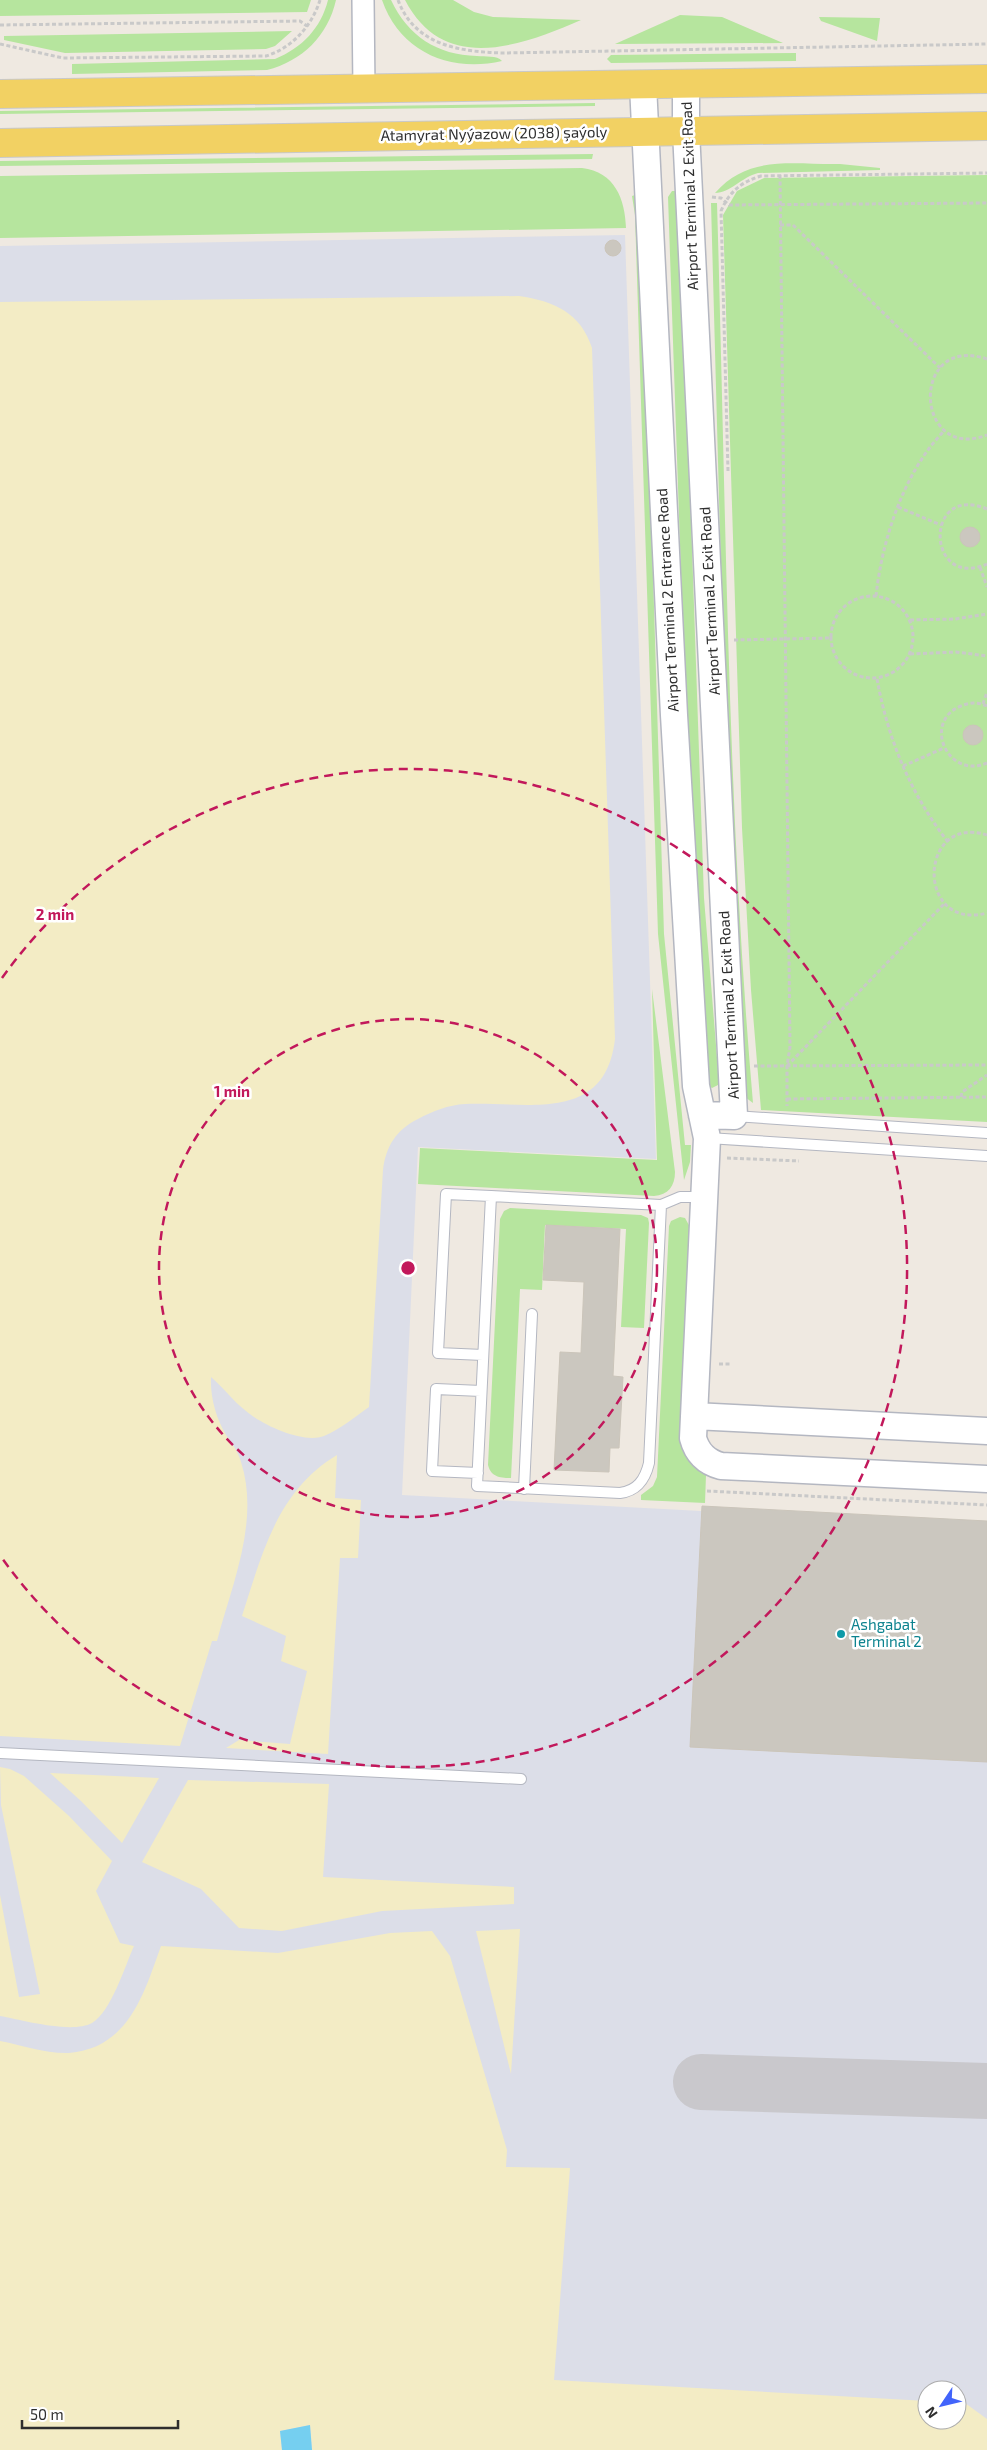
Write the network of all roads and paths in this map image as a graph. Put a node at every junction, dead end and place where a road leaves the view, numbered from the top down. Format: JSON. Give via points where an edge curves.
{"nodes":[{"id":1,"x":320,"y":0,"type":"edge"},
{"id":2,"x":362,"y":0,"type":"edge"},
{"id":3,"x":398,"y":0,"type":"edge"},
{"id":4,"x":0,"y":25,"type":"edge"},
{"id":5,"x":307,"y":26,"type":"junction"},
{"id":6,"x":0,"y":44,"type":"edge"},
{"id":7,"x":987,"y":44,"type":"edge"},
{"id":8,"x":987,"y":79,"type":"edge"},
{"id":9,"x":643,"y":85,"type":"junction"},
{"id":10,"x":686,"y":86,"type":"junction"},
{"id":11,"x":364,"y":89,"type":"junction"},
{"id":12,"x":0,"y":94,"type":"edge"},
{"id":13,"x":987,"y":126,"type":"edge"},
{"id":14,"x":686,"y":131,"type":"junction"},
{"id":15,"x":646,"y":132,"type":"junction"},
{"id":16,"x":0,"y":143,"type":"edge"},
{"id":17,"x":987,"y":172,"type":"edge"},
{"id":18,"x":780,"y":175,"type":"junction"},
{"id":19,"x":712,"y":198,"type":"dead end"},
{"id":20,"x":725,"y":202,"type":"junction"},
{"id":21,"x":987,"y":203,"type":"edge"},
{"id":22,"x":780,"y":204,"type":"junction"},
{"id":23,"x":780,"y":225,"type":"junction"},
{"id":24,"x":987,"y":359,"type":"edge"},
{"id":25,"x":940,"y":368,"type":"junction"},
{"id":26,"x":944,"y":430,"type":"junction"},
{"id":27,"x":987,"y":436,"type":"edge"},
{"id":28,"x":728,"y":480,"type":"dead end"},
{"id":29,"x":898,"y":507,"type":"junction"},
{"id":30,"x":987,"y":509,"type":"edge"},
{"id":31,"x":941,"y":524,"type":"junction"},
{"id":32,"x":987,"y":564,"type":"edge"},
{"id":33,"x":980,"y":567,"type":"junction"},
{"id":34,"x":987,"y":587,"type":"edge"},
{"id":35,"x":876,"y":596,"type":"junction"},
{"id":36,"x":987,"y":614,"type":"edge"},
{"id":37,"x":910,"y":620,"type":"junction"},
{"id":38,"x":733,"y":630,"type":"dead end"},
{"id":39,"x":831,"y":638,"type":"junction"},
{"id":40,"x":785,"y":639,"type":"junction"},
{"id":41,"x":733,"y":640,"type":"junction"},
{"id":42,"x":733,"y":650,"type":"dead end"},
{"id":43,"x":910,"y":654,"type":"junction"},
{"id":44,"x":987,"y":656,"type":"edge"},
{"id":45,"x":877,"y":678,"type":"junction"},
{"id":46,"x":987,"y":692,"type":"edge"},
{"id":47,"x":985,"y":705,"type":"edge"},
{"id":48,"x":944,"y":748,"type":"junction"},
{"id":49,"x":987,"y":763,"type":"edge"},
{"id":50,"x":902,"y":766,"type":"junction"},
{"id":51,"x":987,"y":835,"type":"edge"},
{"id":52,"x":948,"y":842,"type":"junction"},
{"id":53,"x":945,"y":903,"type":"junction"},
{"id":54,"x":987,"y":913,"type":"edge"},
{"id":55,"x":753,"y":1057,"type":"dead end"},
{"id":56,"x":987,"y":1065,"type":"edge"},
{"id":57,"x":754,"y":1066,"type":"junction"},
{"id":58,"x":787,"y":1066,"type":"junction"},
{"id":59,"x":987,"y":1075,"type":"edge"},
{"id":60,"x":755,"y":1076,"type":"dead end"},
{"id":61,"x":961,"y":1097,"type":"junction"},
{"id":62,"x":987,"y":1097,"type":"edge"},
{"id":63,"x":787,"y":1099,"type":"junction"},
{"id":64,"x":787,"y":1111,"type":"dead end"},
{"id":65,"x":734,"y":1116,"type":"junction"},
{"id":66,"x":704,"y":1126,"type":"junction"},
{"id":67,"x":987,"y":1133,"type":"edge"},
{"id":68,"x":987,"y":1156,"type":"edge"},
{"id":69,"x":805,"y":1162,"type":"dead end"},
{"id":70,"x":725,"y":1167,"type":"dead end"},
{"id":71,"x":491,"y":1196,"type":"junction"},
{"id":72,"x":704,"y":1197,"type":"junction"},
{"id":73,"x":661,"y":1205,"type":"junction"},
{"id":74,"x":532,"y":1314,"type":"dead end"},
{"id":75,"x":483,"y":1355,"type":"junction"},
{"id":76,"x":716,"y":1364,"type":"dead end"},
{"id":77,"x":731,"y":1364,"type":"dead end"},
{"id":78,"x":481,"y":1391,"type":"junction"},
{"id":79,"x":694,"y":1416,"type":"junction"},
{"id":80,"x":987,"y":1431,"type":"edge"},
{"id":81,"x":478,"y":1473,"type":"junction"},
{"id":82,"x":987,"y":1480,"type":"edge"},
{"id":83,"x":524,"y":1489,"type":"junction"},
{"id":84,"x":707,"y":1491,"type":"dead end"},
{"id":85,"x":987,"y":1505,"type":"edge"},
{"id":86,"x":0,"y":1753,"type":"edge"},
{"id":87,"x":521,"y":1779,"type":"dead end"}],
"edges":[{"from":1,"to":5,"type":"path"},
{"from":2,"to":11,"type":"street"},
{"from":3,"to":7,"type":"path","via":[[417,30],[432,40],[451,48],[482,52]]},
{"from":4,"to":5,"type":"path","via":[[300,21]]},
{"from":5,"to":6,"type":"path","via":[[286,47],[266,56],[63,58]]},
{"from":8,"to":10,"type":"main road"},
{"from":9,"to":10,"type":"main road"},
{"from":9,"to":11,"type":"main road"},
{"from":9,"to":15,"type":"street","name":"Airport Terminal 2 Entrance Road"},
{"from":10,"to":14,"type":"street","name":"Airport Terminal 2 Exit Road"},
{"from":11,"to":12,"type":"main road"},
{"from":13,"to":14,"type":"main road","name":"Atamyrat Nyýazow (2038) şaýoly"},
{"from":14,"to":15,"type":"main road","name":"Atamyrat Nyýazow (2038) şaýoly"},
{"from":14,"to":65,"type":"street","name":"Airport Terminal 2 Exit Road"},
{"from":15,"to":16,"type":"main road","name":"Atamyrat Nyýazow (2038) şaýoly"},
{"from":15,"to":66,"type":"street","name":"Airport Terminal 2 Entrance Road","via":[[674,715],[696,1086]]},
{"from":17,"to":18,"type":"path"},
{"from":18,"to":20,"type":"path","via":[[761,176],[743,183]]},
{"from":18,"to":22,"type":"path"},
{"from":19,"to":20,"type":"path","via":[[721,198]]},
{"from":20,"to":22,"type":"path","via":[[729,205]]},
{"from":20,"to":28,"type":"path","via":[[721,211]]},
{"from":21,"to":22,"type":"path"},
{"from":22,"to":23,"type":"path"},
{"from":23,"to":25,"type":"path","via":[[793,225]]},
{"from":23,"to":40,"type":"path"},
{"from":24,"to":25,"type":"path","via":[[962,356]]},
{"from":25,"to":26,"type":"path","via":[[931,383],[929,400],[934,416]]},
{"from":26,"to":27,"type":"path","via":[[969,439]]},
{"from":26,"to":29,"type":"path","via":[[929,448]]},
{"from":29,"to":31,"type":"path"},
{"from":29,"to":35,"type":"path","via":[[879,569]]},
{"from":30,"to":31,"type":"path","via":[[961,506],[946,516]]},
{"from":31,"to":33,"type":"path","via":[[939,542],[947,558],[962,567]]},
{"from":32,"to":33,"type":"path"},
{"from":33,"to":34,"type":"path"},
{"from":35,"to":37,"type":"path","via":[[893,601]]},
{"from":35,"to":39,"type":"path","via":[[859,598],[844,607],[834,621]]},
{"from":36,"to":37,"type":"path"},
{"from":37,"to":43,"type":"path","via":[[914,637]]},
{"from":38,"to":41,"type":"path"},
{"from":39,"to":40,"type":"path"},
{"from":39,"to":45,"type":"path","via":[[834,654],[845,668],[860,677]]},
{"from":40,"to":41,"type":"path"},
{"from":40,"to":58,"type":"path","via":[[790,1047]]},
{"from":41,"to":42,"type":"path"},
{"from":43,"to":44,"type":"path","via":[[956,652]]},
{"from":43,"to":45,"type":"path","via":[[893,673]]},
{"from":45,"to":50,"type":"path","via":[[890,733]]},
{"from":46,"to":47,"type":"path"},
{"from":47,"to":48,"type":"path","via":[[965,704],[950,713],[942,729]]},
{"from":48,"to":49,"type":"path","via":[[955,761],[964,765]]},
{"from":48,"to":50,"type":"path"},
{"from":50,"to":52,"type":"path","via":[[916,794]]},
{"from":51,"to":52,"type":"path","via":[[963,834]]},
{"from":52,"to":53,"type":"path","via":[[937,855],[933,872],[936,889]]},
{"from":53,"to":54,"type":"path","via":[[968,914]]},
{"from":53,"to":58,"type":"path"},
{"from":55,"to":57,"type":"path"},
{"from":56,"to":58,"type":"path"},
{"from":57,"to":58,"type":"path"},
{"from":57,"to":60,"type":"path"},
{"from":58,"to":63,"type":"path"},
{"from":59,"to":61,"type":"path","via":[[962,1092]]},
{"from":61,"to":62,"type":"path"},
{"from":61,"to":63,"type":"path"},
{"from":63,"to":64,"type":"path"},
{"from":65,"to":66,"type":"street"},
{"from":65,"to":67,"type":"lane"},
{"from":66,"to":68,"type":"lane"},
{"from":66,"to":72,"type":"street","name":"Airport Terminal 2 Entrance Road"},
{"from":69,"to":70,"type":"path","via":[[726,1158]]},
{"from":71,"to":73,"type":"lane"},
{"from":71,"to":75,"type":"lane"},
{"from":71,"to":75,"type":"lane","via":[[446,1194],[438,1343],[438,1353]]},
{"from":72,"to":73,"type":"lane","via":[[680,1197]]},
{"from":72,"to":79,"type":"street","name":"Airport Terminal 2 Entrance Road"},
{"from":73,"to":83,"type":"lane","via":[[649,1463],[644,1479],[634,1489],[620,1493]]},
{"from":74,"to":83,"type":"lane"},
{"from":75,"to":78,"type":"lane"},
{"from":76,"to":77,"type":"path"},
{"from":78,"to":81,"type":"lane"},
{"from":78,"to":81,"type":"lane","via":[[436,1389],[432,1471]]},
{"from":79,"to":80,"type":"street"},
{"from":79,"to":82,"type":"street","name":"Airport Terminal 2 Entrance Road","via":[[693,1438],[699,1451],[708,1461],[721,1466]]},
{"from":81,"to":83,"type":"lane","via":[[477,1486]]},
{"from":84,"to":85,"type":"path"},
{"from":86,"to":87,"type":"lane"}]}
